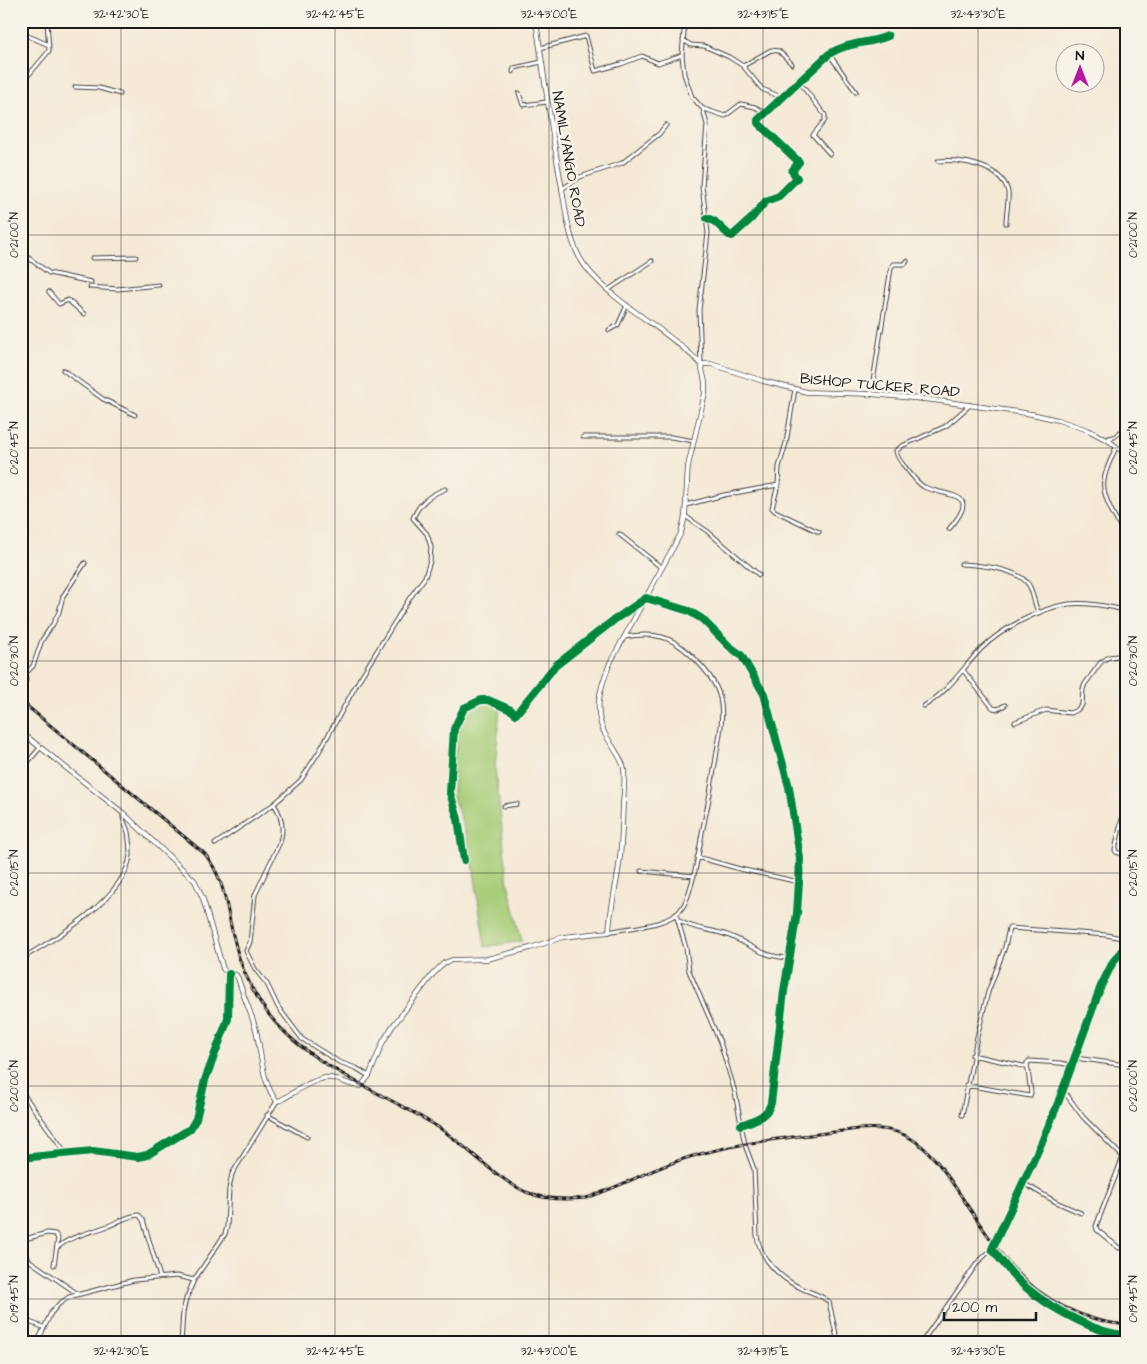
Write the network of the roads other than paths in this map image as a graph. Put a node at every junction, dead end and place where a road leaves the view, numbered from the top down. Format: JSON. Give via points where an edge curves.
{"nodes":[{"id":1,"x":47,"y":21,"type":"edge"},
{"id":2,"x":536,"y":21,"type":"edge"},
{"id":3,"x":685,"y":21,"type":"edge"},
{"id":4,"x":21,"y":33,"type":"edge"},
{"id":5,"x":888,"y":36,"type":"dead end"},
{"id":6,"x":683,"y":40,"type":"junction"},
{"id":7,"x":49,"y":45,"type":"junction"},
{"id":8,"x":540,"y":48,"type":"junction"},
{"id":9,"x":829,"y":54,"type":"junction"},
{"id":10,"x":682,"y":55,"type":"junction"},
{"id":11,"x":542,"y":62,"type":"junction"},
{"id":12,"x":792,"y":64,"type":"dead end"},
{"id":13,"x":743,"y":66,"type":"junction"},
{"id":14,"x":513,"y":72,"type":"dead end"},
{"id":15,"x":799,"y":82,"type":"junction"},
{"id":16,"x":21,"y":84,"type":"edge"},
{"id":17,"x":75,"y":87,"type":"dead end"},
{"id":18,"x":856,"y":92,"type":"dead end"},
{"id":19,"x":519,"y":93,"type":"dead end"},
{"id":20,"x":120,"y":94,"type":"dead end"},
{"id":21,"x":783,"y":98,"type":"junction"},
{"id":22,"x":547,"y":102,"type":"junction"},
{"id":23,"x":703,"y":109,"type":"junction"},
{"id":24,"x":766,"y":113,"type":"junction"},
{"id":25,"x":666,"y":125,"type":"dead end"},
{"id":26,"x":830,"y":154,"type":"dead end"},
{"id":27,"x":938,"y":161,"type":"dead end"},
{"id":28,"x":562,"y":188,"type":"junction"},
{"id":29,"x":707,"y":218,"type":"junction"},
{"id":30,"x":1006,"y":223,"type":"dead end"},
{"id":31,"x":26,"y":256,"type":"dead end"},
{"id":32,"x":136,"y":257,"type":"dead end"},
{"id":33,"x":92,"y":258,"type":"dead end"},
{"id":34,"x":652,"y":261,"type":"dead end"},
{"id":35,"x":907,"y":261,"type":"dead end"},
{"id":36,"x":91,"y":282,"type":"dead end"},
{"id":37,"x":159,"y":285,"type":"dead end"},
{"id":38,"x":90,"y":287,"type":"dead end"},
{"id":39,"x":608,"y":290,"type":"junction"},
{"id":40,"x":49,"y":292,"type":"dead end"},
{"id":41,"x":627,"y":304,"type":"junction"},
{"id":42,"x":84,"y":314,"type":"dead end"},
{"id":43,"x":609,"y":330,"type":"dead end"},
{"id":44,"x":701,"y":364,"type":"junction"},
{"id":45,"x":63,"y":370,"type":"dead end"},
{"id":46,"x":796,"y":389,"type":"junction"},
{"id":47,"x":871,"y":394,"type":"junction"},
{"id":48,"x":971,"y":404,"type":"junction"},
{"id":49,"x":135,"y":415,"type":"dead end"},
{"id":50,"x":1126,"y":428,"type":"edge"},
{"id":51,"x":583,"y":437,"type":"dead end"},
{"id":52,"x":1109,"y":438,"type":"dead end"},
{"id":53,"x":694,"y":441,"type":"junction"},
{"id":54,"x":1116,"y":447,"type":"junction"},
{"id":55,"x":1126,"y":454,"type":"edge"},
{"id":56,"x":778,"y":484,"type":"junction"},
{"id":57,"x":445,"y":490,"type":"dead end"},
{"id":58,"x":686,"y":505,"type":"junction"},
{"id":59,"x":685,"y":516,"type":"junction"},
{"id":60,"x":950,"y":530,"type":"dead end"},
{"id":61,"x":819,"y":532,"type":"dead end"},
{"id":62,"x":619,"y":534,"type":"dead end"},
{"id":63,"x":1126,"y":536,"type":"edge"},
{"id":64,"x":85,"y":563,"type":"dead end"},
{"id":65,"x":961,"y":564,"type":"dead end"},
{"id":66,"x":662,"y":568,"type":"junction"},
{"id":67,"x":758,"y":575,"type":"dead end"},
{"id":68,"x":646,"y":598,"type":"junction"},
{"id":69,"x":1126,"y":611,"type":"edge"},
{"id":70,"x":1039,"y":613,"type":"junction"},
{"id":71,"x":624,"y":638,"type":"junction"},
{"id":72,"x":1126,"y":655,"type":"edge"},
{"id":73,"x":963,"y":670,"type":"junction"},
{"id":74,"x":21,"y":684,"type":"edge"},
{"id":75,"x":1005,"y":705,"type":"dead end"},
{"id":76,"x":924,"y":706,"type":"dead end"},
{"id":77,"x":1015,"y":722,"type":"dead end"},
{"id":78,"x":21,"y":732,"type":"edge"},
{"id":79,"x":40,"y":748,"type":"junction"},
{"id":80,"x":21,"y":770,"type":"edge"},
{"id":81,"x":274,"y":804,"type":"junction"},
{"id":82,"x":517,"y":804,"type":"dead end"},
{"id":83,"x":1124,"y":805,"type":"dead end"},
{"id":84,"x":504,"y":806,"type":"dead end"},
{"id":85,"x":123,"y":813,"type":"junction"},
{"id":86,"x":215,"y":844,"type":"dead end"},
{"id":87,"x":1126,"y":854,"type":"edge"},
{"id":88,"x":698,"y":857,"type":"junction"},
{"id":89,"x":464,"y":860,"type":"dead end"},
{"id":90,"x":641,"y":871,"type":"dead end"},
{"id":91,"x":694,"y":876,"type":"junction"},
{"id":92,"x":800,"y":882,"type":"junction"},
{"id":93,"x":676,"y":914,"type":"junction"},
{"id":94,"x":678,"y":919,"type":"junction"},
{"id":95,"x":609,"y":932,"type":"junction"},
{"id":96,"x":1126,"y":939,"type":"edge"},
{"id":97,"x":1126,"y":944,"type":"edge"},
{"id":98,"x":790,"y":958,"type":"junction"},
{"id":99,"x":21,"y":959,"type":"edge"},
{"id":100,"x":229,"y":974,"type":"junction"},
{"id":101,"x":972,"y":1055,"type":"junction"},
{"id":102,"x":1074,"y":1058,"type":"junction"},
{"id":103,"x":1027,"y":1062,"type":"junction"},
{"id":104,"x":1126,"y":1065,"type":"edge"},
{"id":105,"x":1071,"y":1066,"type":"junction"},
{"id":106,"x":369,"y":1076,"type":"junction"},
{"id":107,"x":966,"y":1085,"type":"junction"},
{"id":108,"x":1063,"y":1090,"type":"junction"},
{"id":109,"x":21,"y":1091,"type":"edge"},
{"id":110,"x":277,"y":1101,"type":"junction"},
{"id":111,"x":268,"y":1115,"type":"junction"},
{"id":112,"x":962,"y":1115,"type":"dead end"},
{"id":113,"x":741,"y":1125,"type":"junction"},
{"id":114,"x":307,"y":1137,"type":"dead end"},
{"id":115,"x":66,"y":1153,"type":"junction"},
{"id":116,"x":21,"y":1158,"type":"edge"},
{"id":117,"x":1125,"y":1159,"type":"edge"},
{"id":118,"x":1023,"y":1183,"type":"junction"},
{"id":119,"x":1081,"y":1213,"type":"dead end"},
{"id":120,"x":21,"y":1240,"type":"edge"},
{"id":121,"x":21,"y":1248,"type":"edge"},
{"id":122,"x":57,"y":1248,"type":"junction"},
{"id":123,"x":992,"y":1248,"type":"junction"},
{"id":124,"x":1119,"y":1248,"type":"dead end"},
{"id":125,"x":54,"y":1265,"type":"dead end"},
{"id":126,"x":160,"y":1277,"type":"junction"},
{"id":127,"x":194,"y":1280,"type":"junction"},
{"id":128,"x":78,"y":1295,"type":"junction"},
{"id":129,"x":21,"y":1320,"type":"edge"},
{"id":130,"x":44,"y":1326,"type":"junction"},
{"id":131,"x":1126,"y":1334,"type":"edge"},
{"id":132,"x":37,"y":1343,"type":"edge"},
{"id":133,"x":181,"y":1343,"type":"edge"},
{"id":134,"x":838,"y":1343,"type":"edge"},
{"id":135,"x":920,"y":1343,"type":"edge"}],
"edges":[{"from":1,"to":7,"type":"street"},
{"from":2,"to":8,"type":"main road","name":"NAMILYANGO ROAD"},
{"from":3,"to":6,"type":"street"},
{"from":4,"to":7,"type":"street"},
{"from":5,"to":9,"type":"street","via":[[842,47]]},
{"from":6,"to":10,"type":"street"},
{"from":6,"to":13,"type":"street","via":[[718,52]]},
{"from":7,"to":16,"type":"street","via":[[49,51]]},
{"from":8,"to":10,"type":"street","via":[[586,36],[595,71],[642,56],[658,63]]},
{"from":8,"to":11,"type":"main road","name":"NAMILYANGO ROAD"},
{"from":9,"to":15,"type":"street"},
{"from":9,"to":18,"type":"street"},
{"from":10,"to":23,"type":"street","via":[[688,87]]},
{"from":11,"to":14,"type":"street","via":[[514,68]]},
{"from":11,"to":22,"type":"main road","name":"NAMILYANGO ROAD"},
{"from":12,"to":13,"type":"street","via":[[779,51],[771,50]]},
{"from":13,"to":21,"type":"street","via":[[762,89]]},
{"from":15,"to":21,"type":"street"},
{"from":15,"to":26,"type":"street","via":[[825,116],[813,135]]},
{"from":17,"to":20,"type":"street","via":[[99,88]]},
{"from":19,"to":22,"type":"street","via":[[523,105]]},
{"from":21,"to":24,"type":"street"},
{"from":22,"to":28,"type":"main road","name":"NAMILYANGO ROAD"},
{"from":23,"to":24,"type":"street","via":[[725,116],[745,104]]},
{"from":23,"to":29,"type":"street","via":[[707,140],[702,186]]},
{"from":24,"to":29,"type":"street","via":[[758,122],[799,161],[792,172],[797,178],[779,196],[764,202],[735,234],[729,235]]},
{"from":25,"to":28,"type":"street","via":[[622,163]]},
{"from":27,"to":30,"type":"street","via":[[978,165],[995,173],[1008,192]]},
{"from":28,"to":39,"type":"main road","name":"NAMILYANGO ROAD","via":[[576,248],[584,265]]},
{"from":29,"to":44,"type":"street","via":[[708,242],[700,310]]},
{"from":31,"to":36,"type":"street","via":[[49,273]]},
{"from":32,"to":33,"type":"street"},
{"from":34,"to":39,"type":"street"},
{"from":35,"to":47,"type":"street","via":[[906,264],[891,266]]},
{"from":37,"to":38,"type":"street","via":[[117,289]]},
{"from":39,"to":41,"type":"main road","name":"NAMILYANGO ROAD"},
{"from":40,"to":42,"type":"street","via":[[59,304],[68,300]]},
{"from":41,"to":43,"type":"street","via":[[618,325]]},
{"from":41,"to":44,"type":"main road","name":"NAMILYANGO ROAD"},
{"from":44,"to":46,"type":"main road","name":"BISHOP TUCKER ROAD","via":[[711,364]]},
{"from":44,"to":53,"type":"main road","via":[[705,393]]},
{"from":45,"to":49,"type":"street","via":[[103,398]]},
{"from":46,"to":47,"type":"main road","name":"BISHOP TUCKER ROAD","via":[[818,393]]},
{"from":46,"to":56,"type":"street"},
{"from":47,"to":48,"type":"main road","name":"BISHOP TUCKER ROAD"},
{"from":48,"to":54,"type":"main road","name":"BISHOP TUCKER ROAD","via":[[1058,420],[1088,430]]},
{"from":48,"to":60,"type":"street","via":[[946,426],[896,451],[900,461],[920,484],[960,499],[962,513]]},
{"from":50,"to":52,"type":"street","via":[[1114,438]]},
{"from":51,"to":53,"type":"street","via":[[671,437]]},
{"from":53,"to":58,"type":"main road","via":[[687,476]]},
{"from":54,"to":55,"type":"main road","name":"BISHOP TUCKER ROAD"},
{"from":54,"to":63,"type":"street","via":[[1103,487]]},
{"from":56,"to":58,"type":"street"},
{"from":56,"to":61,"type":"street","via":[[773,510]]},
{"from":57,"to":81,"type":"street","via":[[430,495],[413,518],[428,534],[431,547],[425,577],[369,664],[302,780]]},
{"from":58,"to":59,"type":"main road"},
{"from":59,"to":66,"type":"main road","via":[[681,533]]},
{"from":59,"to":67,"type":"street"},
{"from":62,"to":66,"type":"street"},
{"from":64,"to":74,"type":"street","via":[[63,596],[33,666]]},
{"from":65,"to":70,"type":"street","via":[[988,566],[1026,581]]},
{"from":66,"to":68,"type":"main road"},
{"from":68,"to":71,"type":"main road"},
{"from":68,"to":89,"type":"street","via":[[555,666],[516,714],[488,700],[463,709],[454,729],[450,793],[458,819]]},
{"from":68,"to":92,"type":"street","via":[[689,611],[702,619],[741,656],[764,694],[789,788],[800,858]]},
{"from":69,"to":70,"type":"street","via":[[1072,604]]},
{"from":70,"to":73,"type":"street","via":[[1000,633]]},
{"from":71,"to":88,"type":"street","via":[[658,636],[668,639],[700,664],[718,691],[721,727]]},
{"from":71,"to":95,"type":"main road","via":[[601,683],[598,707],[602,729],[619,754],[624,771],[618,872]]},
{"from":72,"to":77,"type":"street","via":[[1109,657],[1101,662],[1085,684],[1082,704],[1077,710],[1070,713],[1046,710]]},
{"from":73,"to":75,"type":"street","via":[[993,708],[998,710]]},
{"from":73,"to":76,"type":"street","via":[[940,695]]},
{"from":78,"to":79,"type":"main road"},
{"from":79,"to":80,"type":"street"},
{"from":79,"to":85,"type":"main road"},
{"from":81,"to":86,"type":"street"},
{"from":81,"to":106,"type":"street","via":[[279,812],[282,834],[255,895],[250,942],[246,951],[278,1007],[302,1039]]},
{"from":82,"to":84,"type":"street"},
{"from":83,"to":87,"type":"street","via":[[1114,850]]},
{"from":85,"to":99,"type":"street","via":[[130,854],[115,889],[60,935]]},
{"from":85,"to":100,"type":"main road","via":[[195,881],[204,899],[223,969]]},
{"from":88,"to":91,"type":"street"},
{"from":88,"to":92,"type":"street"},
{"from":90,"to":91,"type":"street"},
{"from":91,"to":93,"type":"street","via":[[685,903]]},
{"from":92,"to":98,"type":"street"},
{"from":93,"to":94,"type":"street"},
{"from":93,"to":95,"type":"street","via":[[653,924]]},
{"from":94,"to":98,"type":"street","via":[[688,926],[742,941],[764,954]]},
{"from":94,"to":113,"type":"street","via":[[689,971],[720,1042],[736,1092]]},
{"from":95,"to":106,"type":"main road","via":[[562,936],[487,959],[448,961],[438,968],[392,1027]]},
{"from":96,"to":101,"type":"street","via":[[1009,928]]},
{"from":97,"to":102,"type":"street","via":[[1101,986]]},
{"from":98,"to":113,"type":"street","via":[[771,1103],[762,1116]]},
{"from":100,"to":110,"type":"main road","via":[[238,978],[256,1029],[268,1086]]},
{"from":100,"to":115,"type":"street","via":[[228,1019],[196,1119],[190,1128],[146,1155],[93,1151]]},
{"from":101,"to":103,"type":"street","via":[[1023,1066]]},
{"from":101,"to":107,"type":"street"},
{"from":102,"to":104,"type":"street"},
{"from":102,"to":105,"type":"street"},
{"from":103,"to":105,"type":"street"},
{"from":103,"to":107,"type":"street","via":[[1030,1096]]},
{"from":105,"to":108,"type":"street"},
{"from":106,"to":110,"type":"main road","via":[[360,1086],[323,1078]]},
{"from":107,"to":112,"type":"street"},
{"from":108,"to":117,"type":"street","via":[[1083,1117]]},
{"from":108,"to":118,"type":"street"},
{"from":109,"to":115,"type":"street"},
{"from":110,"to":111,"type":"street"},
{"from":111,"to":114,"type":"street"},
{"from":111,"to":127,"type":"street","via":[[232,1174],[225,1234]]},
{"from":113,"to":134,"type":"street","via":[[754,1169],[759,1247],[782,1276],[829,1302]]},
{"from":115,"to":116,"type":"street"},
{"from":117,"to":124,"type":"street","via":[[1096,1226]]},
{"from":118,"to":119,"type":"street"},
{"from":118,"to":123,"type":"street"},
{"from":120,"to":122,"type":"street","via":[[39,1234],[55,1234]]},
{"from":121,"to":128,"type":"street","via":[[30,1261]]},
{"from":122,"to":125,"type":"street"},
{"from":122,"to":126,"type":"street","via":[[93,1230],[139,1215]]},
{"from":123,"to":131,"type":"street","via":[[1017,1279],[1052,1306],[1106,1332]]},
{"from":123,"to":135,"type":"street","via":[[978,1262]]},
{"from":126,"to":127,"type":"street"},
{"from":126,"to":128,"type":"street","via":[[122,1282]]},
{"from":127,"to":133,"type":"street","via":[[183,1312]]},
{"from":128,"to":130,"type":"street","via":[[59,1304]]},
{"from":129,"to":130,"type":"street"},
{"from":130,"to":132,"type":"street"}]}
